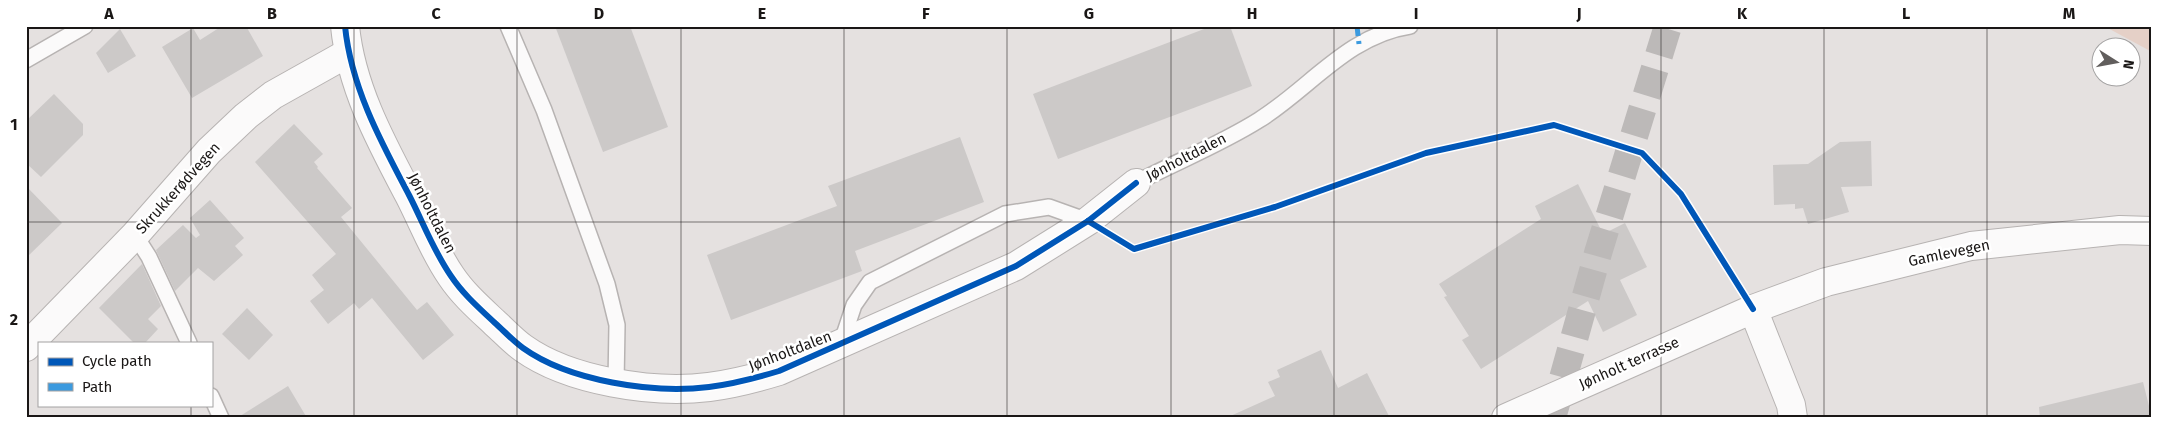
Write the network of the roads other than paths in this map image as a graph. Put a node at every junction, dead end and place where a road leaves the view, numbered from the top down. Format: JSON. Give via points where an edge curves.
{"nodes":[{"id":1,"x":345,"y":26,"type":"edge"},
{"id":2,"x":508,"y":26,"type":"edge"},
{"id":3,"x":1410,"y":26,"type":"edge"},
{"id":4,"x":83,"y":27,"type":"edge"},
{"id":5,"x":348,"y":53,"type":"junction"},
{"id":6,"x":26,"y":60,"type":"edge"},
{"id":7,"x":1136,"y":183,"type":"joint"},
{"id":8,"x":1088,"y":221,"type":"junction"},
{"id":9,"x":2152,"y":231,"type":"edge"},
{"id":10,"x":135,"y":235,"type":"junction"},
{"id":11,"x":1753,"y":309,"type":"junction"},
{"id":12,"x":189,"y":342,"type":"edge"},
{"id":13,"x":841,"y":345,"type":"junction"},
{"id":14,"x":26,"y":347,"type":"edge"},
{"id":15,"x":616,"y":383,"type":"junction"},
{"id":16,"x":212,"y":398,"type":"edge"},
{"id":17,"x":221,"y":418,"type":"edge"},
{"id":18,"x":1506,"y":418,"type":"edge"},
{"id":19,"x":1793,"y":418,"type":"edge"}],
"edges":[{"from":1,"to":5,"type":"street","name":"Jønholtdalen"},
{"from":2,"to":15,"type":"lane","via":[[550,128],[607,284],[617,325]]},
{"from":3,"to":7,"type":"lane","name":"Jønholtdalen","via":[[1394,28],[1358,44],[1259,120]]},
{"from":4,"to":6,"type":"lane"},
{"from":5,"to":10,"type":"street","name":"Skrukkerødvegen","via":[[272,95],[246,116],[209,151]]},
{"from":5,"to":15,"type":"street","name":"Jønholtdalen","via":[[368,113],[430,241],[451,276],[472,302],[523,348],[550,364]]},
{"from":7,"to":8,"type":"street","name":"Jønholtdalen"},
{"from":8,"to":13,"type":"street","name":"Jønholtdalen","via":[[1016,266]]},
{"from":8,"to":13,"type":"lane","via":[[1049,207],[1005,214],[870,282],[854,305]]},
{"from":9,"to":11,"type":"street","name":"Gamlevegen","via":[[2120,230],[1971,246],[1826,282]]},
{"from":10,"to":12,"type":"lane","via":[[149,257]]},
{"from":10,"to":14,"type":"street","name":"Skrukkerødvegen"},
{"from":11,"to":18,"type":"street","name":"Jønholt terrasse"},
{"from":11,"to":19,"type":"street","via":[[1791,405]]},
{"from":13,"to":15,"type":"street","name":"Jønholtdalen","via":[[779,371],[742,382],[676,389]]},
{"from":16,"to":17,"type":"lane"}]}
